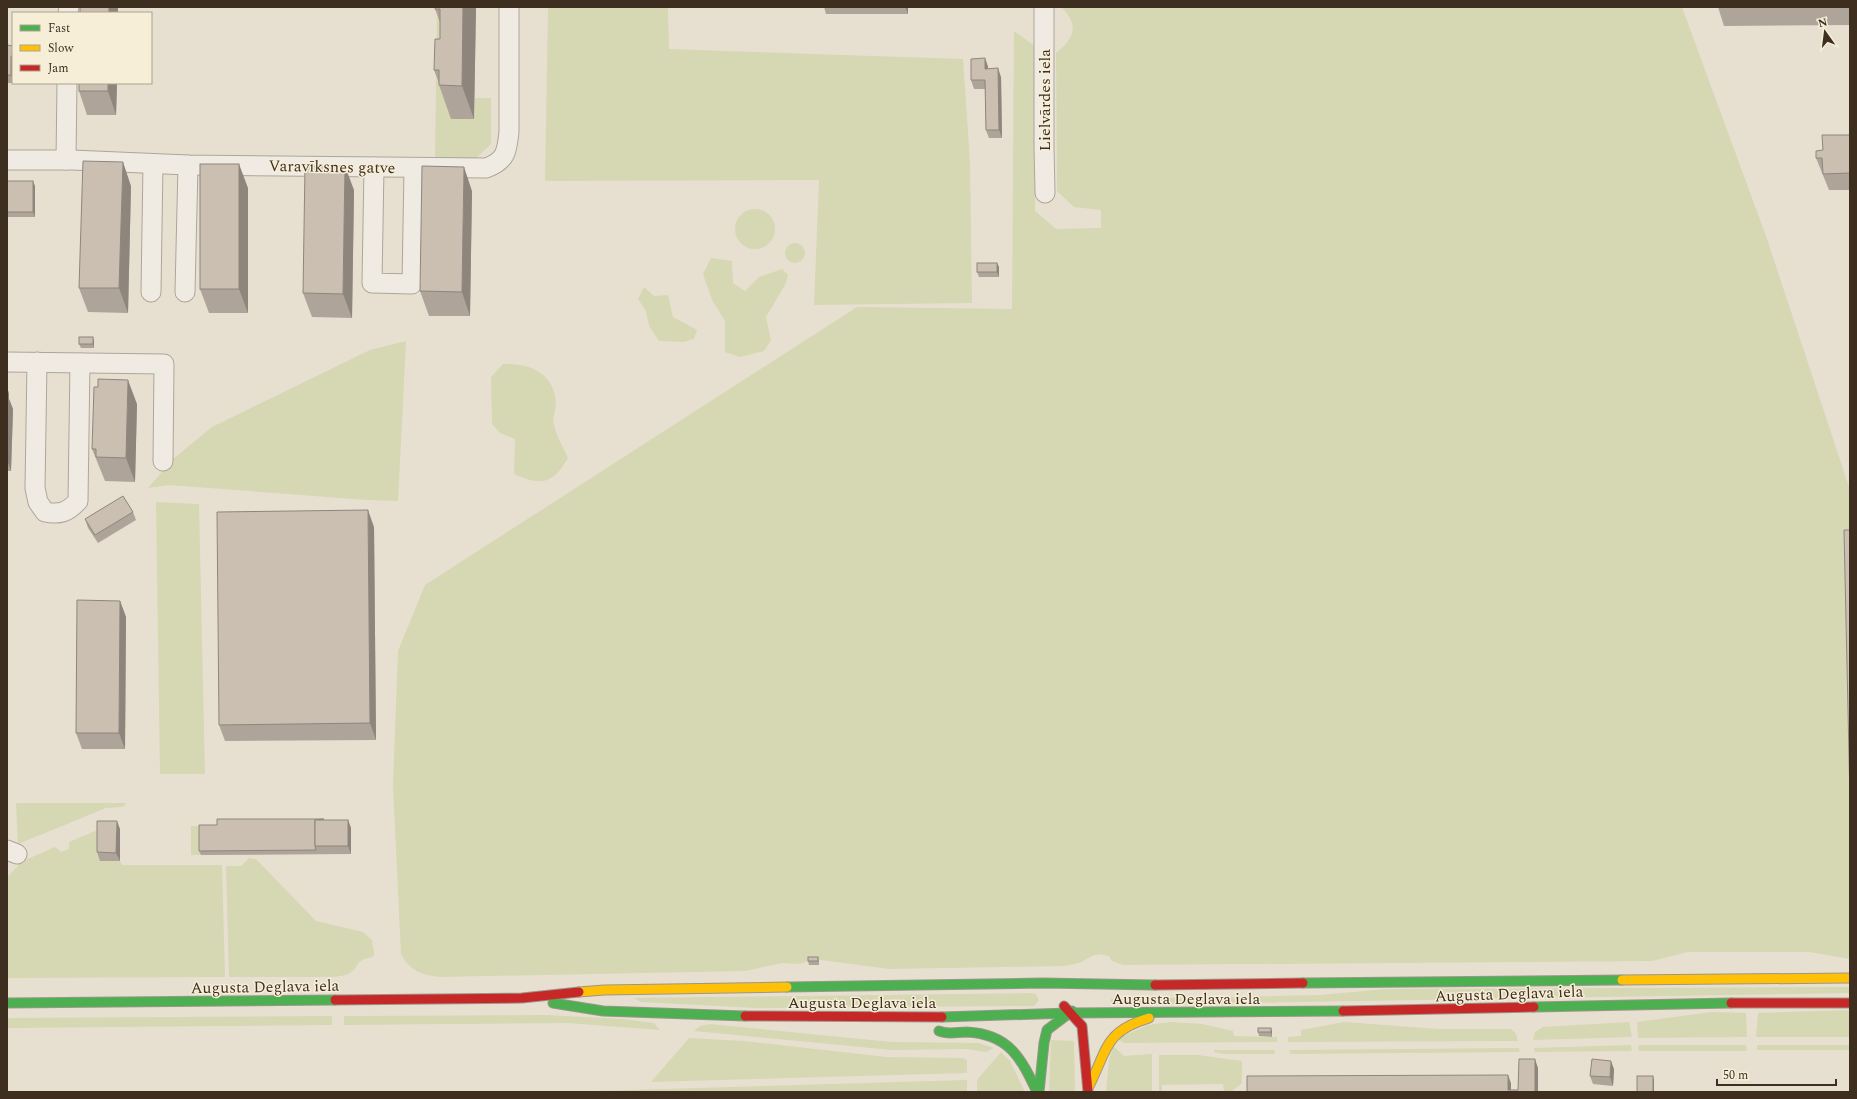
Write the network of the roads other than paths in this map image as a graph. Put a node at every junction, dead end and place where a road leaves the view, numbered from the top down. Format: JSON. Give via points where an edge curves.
{"nodes":[{"id":1,"x":509,"y":7,"type":"edge"},
{"id":2,"x":1044,"y":7,"type":"edge"},
{"id":3,"x":68,"y":84,"type":"edge"},
{"id":4,"x":7,"y":160,"type":"edge"},
{"id":5,"x":66,"y":160,"type":"junction"},
{"id":6,"x":153,"y":164,"type":"junction"},
{"id":7,"x":188,"y":165,"type":"junction"},
{"id":8,"x":374,"y":167,"type":"junction"},
{"id":9,"x":414,"y":168,"type":"junction"},
{"id":10,"x":1045,"y":193,"type":"dead end"},
{"id":11,"x":151,"y":292,"type":"dead end"},
{"id":12,"x":185,"y":292,"type":"dead end"},
{"id":13,"x":7,"y":362,"type":"edge"},
{"id":14,"x":37,"y":362,"type":"junction"},
{"id":15,"x":80,"y":363,"type":"junction"},
{"id":16,"x":163,"y":461,"type":"dead end"},
{"id":17,"x":1850,"y":978,"type":"edge"},
{"id":18,"x":1043,"y":983,"type":"junction"},
{"id":19,"x":1098,"y":984,"type":"junction"},
{"id":20,"x":1089,"y":992,"type":"dead end"},
{"id":21,"x":522,"y":998,"type":"junction"},
{"id":22,"x":1080,"y":1002,"type":"dead end"},
{"id":23,"x":7,"y":1003,"type":"edge"},
{"id":24,"x":1850,"y":1003,"type":"edge"},
{"id":25,"x":1069,"y":1013,"type":"junction"},
{"id":26,"x":1165,"y":1014,"type":"junction"},
{"id":27,"x":917,"y":1018,"type":"junction"},
{"id":28,"x":1088,"y":1091,"type":"edge"},
{"id":29,"x":1038,"y":1092,"type":"edge"}],
"edges":[{"from":1,"to":9,"type":"street","name":"Varavīksnes gatve","via":[[509,132],[502,160],[486,168]]},
{"from":2,"to":10,"type":"street","name":"Lielvārdes iela"},
{"from":3,"to":5,"type":"street"},
{"from":4,"to":5,"type":"street","name":"Varavīksnes gatve"},
{"from":5,"to":6,"type":"street","name":"Varavīksnes gatve"},
{"from":6,"to":7,"type":"street","name":"Varavīksnes gatve"},
{"from":6,"to":11,"type":"street"},
{"from":7,"to":8,"type":"street","name":"Varavīksnes gatve"},
{"from":7,"to":12,"type":"street"},
{"from":8,"to":9,"type":"street","name":"Varavīksnes gatve"},
{"from":8,"to":9,"type":"street","via":[[372,283],[412,284]]},
{"from":13,"to":14,"type":"street"},
{"from":14,"to":15,"type":"street"},
{"from":14,"to":15,"type":"street","via":[[35,488],[38,502],[45,512],[57,515],[70,510],[78,501]]},
{"from":15,"to":16,"type":"street","via":[[164,364]]},
{"from":17,"to":19,"type":"main road","name":"Augusta Deglava iela"},
{"from":18,"to":19,"type":"main road","name":"Augusta Deglava iela"},
{"from":18,"to":21,"type":"main road","name":"Augusta Deglava iela","via":[[604,990]]},
{"from":18,"to":25,"type":"main road"},
{"from":19,"to":20,"type":"main road"},
{"from":21,"to":23,"type":"main road","name":"Augusta Deglava iela"},
{"from":21,"to":27,"type":"main road","name":"Augusta Deglava iela","via":[[603,1011],[684,1015]]},
{"from":22,"to":25,"type":"main road"},
{"from":24,"to":26,"type":"main road","name":"Augusta Deglava iela","via":[[1695,1003]]},
{"from":25,"to":26,"type":"main road","name":"Augusta Deglava iela"},
{"from":25,"to":27,"type":"main road","name":"Augusta Deglava iela"},
{"from":25,"to":28,"type":"main road","via":[[1082,1026]]},
{"from":25,"to":29,"type":"main road","via":[[1047,1030]]},
{"from":26,"to":28,"type":"main road","via":[[1138,1020],[1110,1038]]},
{"from":27,"to":29,"type":"main road","via":[[941,1032],[988,1035],[1006,1043],[1021,1058]]}]}
